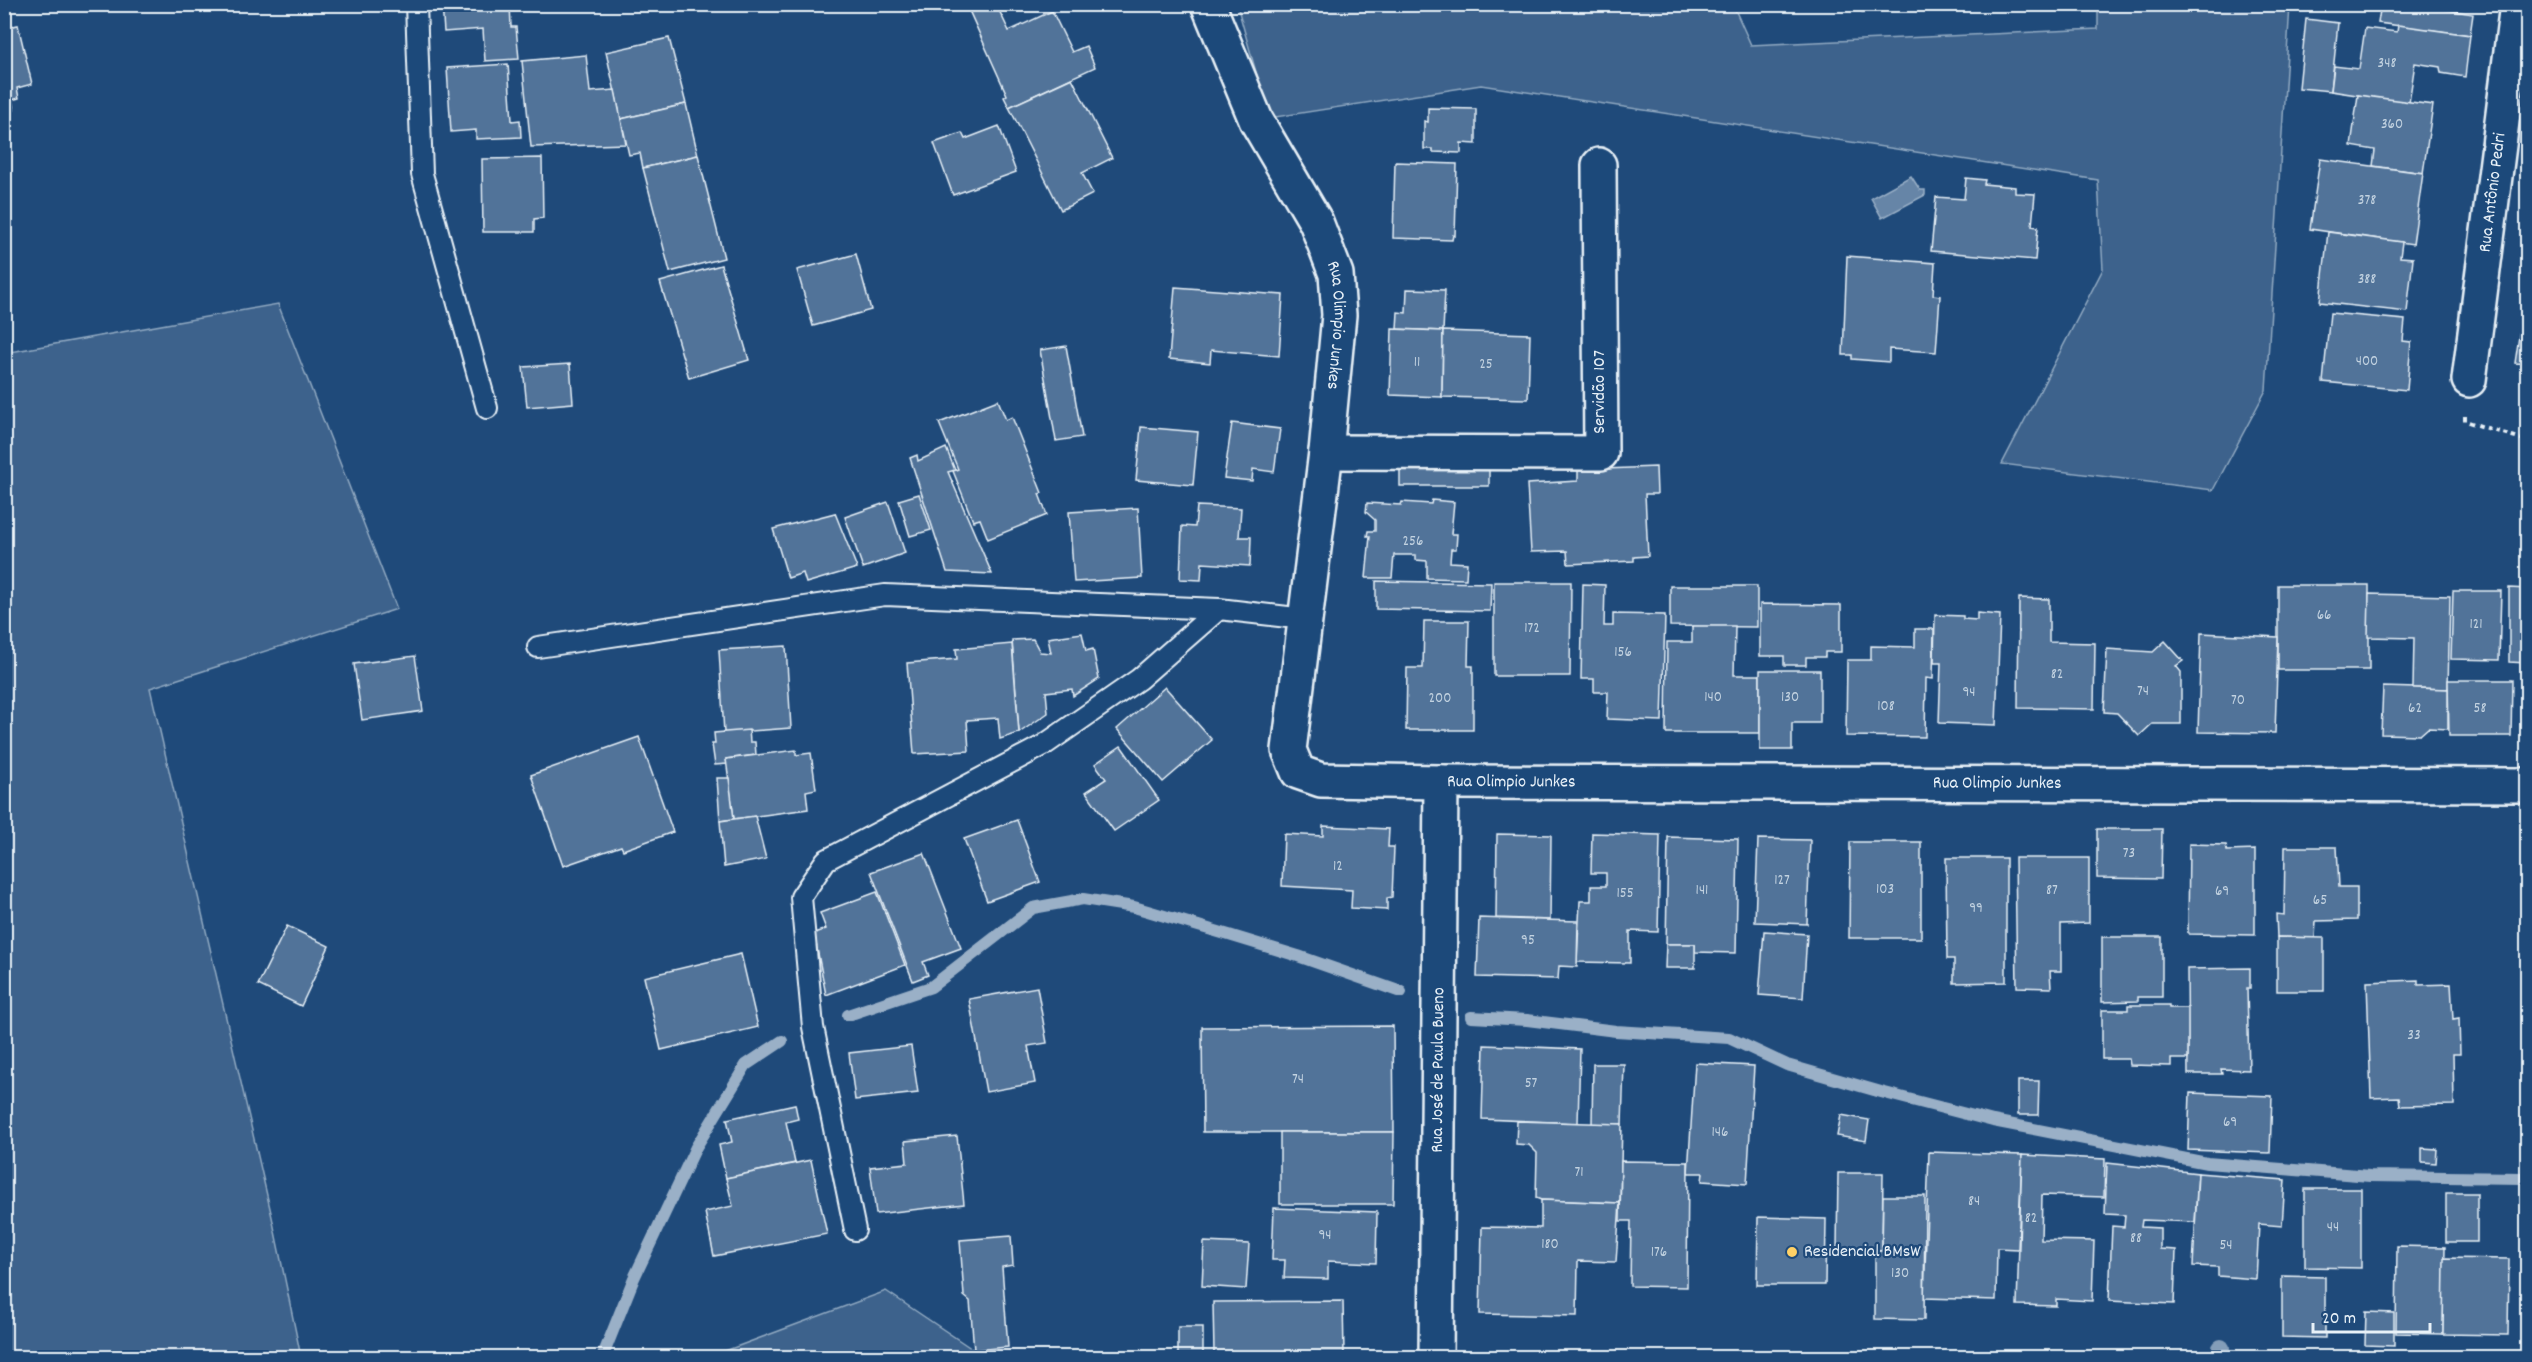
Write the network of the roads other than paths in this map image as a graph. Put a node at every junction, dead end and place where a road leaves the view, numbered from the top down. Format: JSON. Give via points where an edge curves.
{"nodes":[{"id":1,"x":416,"y":4,"type":"edge"},
{"id":2,"x":1208,"y":4,"type":"edge"},
{"id":3,"x":2517,"y":4,"type":"edge"},
{"id":4,"x":1599,"y":165,"type":"dead end"},
{"id":5,"x":2469,"y":380,"type":"road end"},
{"id":6,"x":487,"y":408,"type":"dead end"},
{"id":7,"x":1326,"y":452,"type":"junction"},
{"id":8,"x":1219,"y":609,"type":"junction"},
{"id":9,"x":1305,"y":620,"type":"junction"},
{"id":10,"x":538,"y":647,"type":"dead end"},
{"id":11,"x":1441,"y":782,"type":"junction"},
{"id":12,"x":2528,"y":785,"type":"edge"},
{"id":13,"x":855,"y":1230,"type":"dead end"},
{"id":14,"x":1436,"y":1358,"type":"edge"}],
"edges":[{"from":1,"to":6,"type":"lane","via":[[423,174]]},
{"from":2,"to":7,"type":"street","name":"Rua Olimpio Junkes","via":[[1256,120],[1316,222],[1336,274],[1339,315]]},
{"from":3,"to":5,"type":"street","name":"Rua Antônio Pedri"},
{"from":4,"to":7,"type":"street","name":"Servidão 107","via":[[1601,453]]},
{"from":7,"to":9,"type":"street","name":"Rua Olimpio Junkes"},
{"from":8,"to":9,"type":"lane"},
{"from":8,"to":10,"type":"lane","via":[[885,595]]},
{"from":8,"to":13,"type":"lane","via":[[1139,679],[1044,745],[826,860],[801,897],[813,1027]]},
{"from":9,"to":11,"type":"street","name":"Rua Olimpio Junkes","via":[[1289,750],[1298,772],[1321,780]]},
{"from":11,"to":12,"type":"street","name":"Rua Olimpio Junkes"},
{"from":11,"to":14,"type":"street","name":"Rua José de Paula Bueno"}]}
